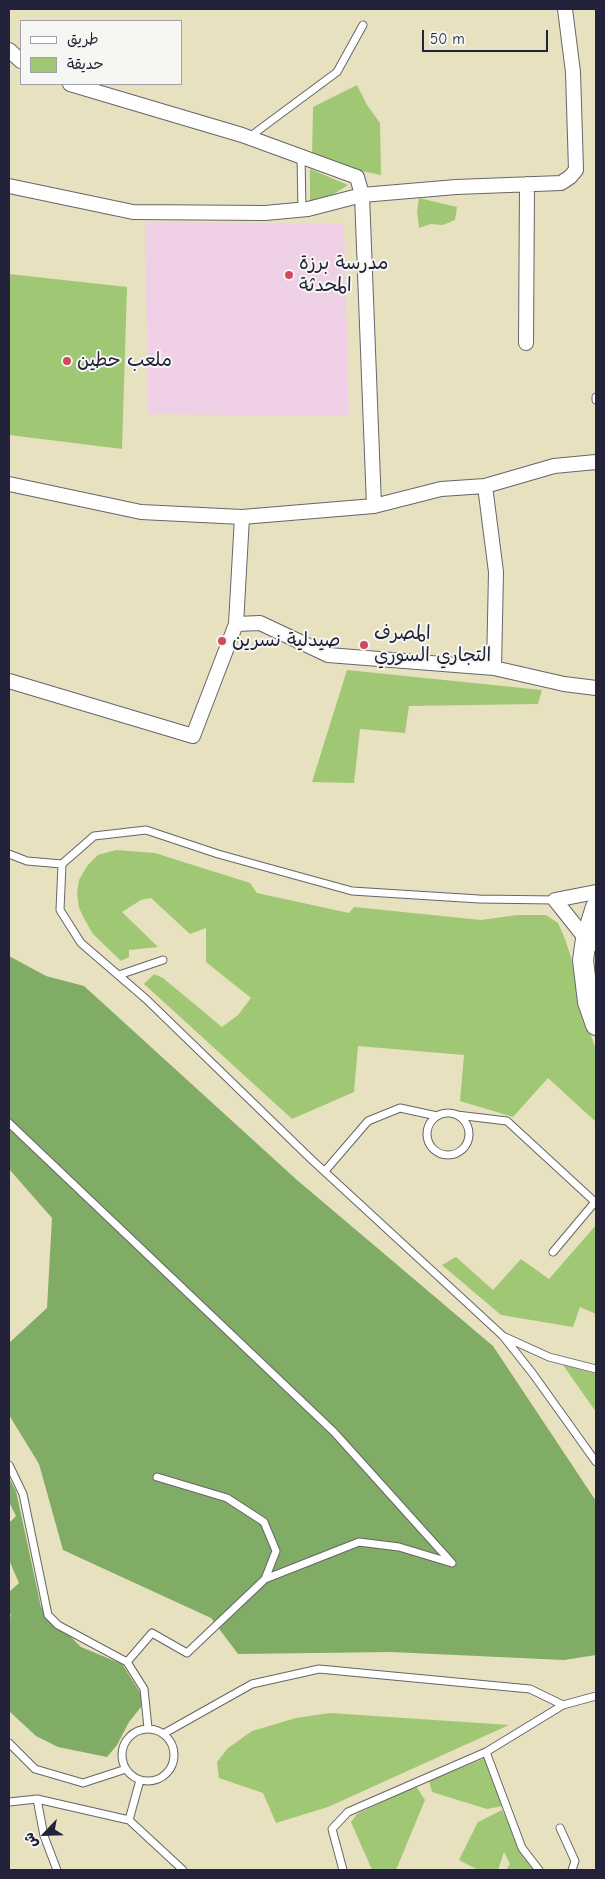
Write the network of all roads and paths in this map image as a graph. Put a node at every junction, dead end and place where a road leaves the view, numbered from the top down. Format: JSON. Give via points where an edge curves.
{"nodes":[{"id":1,"x":565,"y":9,"type":"edge"},
{"id":2,"x":363,"y":25,"type":"dead end"},
{"id":3,"x":9,"y":50,"type":"edge"},
{"id":4,"x":20,"y":60,"type":"edge"},
{"id":5,"x":73,"y":85,"type":"edge"},
{"id":6,"x":248,"y":138,"type":"junction"},
{"id":7,"x":301,"y":158,"type":"junction"},
{"id":8,"x":526,"y":184,"type":"junction"},
{"id":9,"x":9,"y":186,"type":"edge"},
{"id":10,"x":362,"y":195,"type":"junction"},
{"id":11,"x":302,"y":210,"type":"junction"},
{"id":12,"x":526,"y":344,"type":"dead end"},
{"id":13,"x":596,"y":462,"type":"edge"},
{"id":14,"x":9,"y":484,"type":"edge"},
{"id":15,"x":485,"y":486,"type":"junction"},
{"id":16,"x":374,"y":506,"type":"junction"},
{"id":17,"x":242,"y":517,"type":"junction"},
{"id":18,"x":236,"y":624,"type":"junction"},
{"id":19,"x":494,"y":668,"type":"junction"},
{"id":20,"x":9,"y":681,"type":"edge"},
{"id":21,"x":596,"y":688,"type":"edge"},
{"id":22,"x":9,"y":854,"type":"edge"},
{"id":23,"x":62,"y":864,"type":"junction"},
{"id":24,"x":596,"y":892,"type":"edge"},
{"id":25,"x":555,"y":900,"type":"junction"},
{"id":26,"x":596,"y":907,"type":"edge"},
{"id":27,"x":591,"y":941,"type":"edge"},
{"id":28,"x":162,"y":960,"type":"dead end"},
{"id":29,"x":119,"y":975,"type":"junction"},
{"id":30,"x":596,"y":1025,"type":"edge"},
{"id":31,"x":458,"y":1115,"type":"junction"},
{"id":32,"x":437,"y":1116,"type":"junction"},
{"id":33,"x":9,"y":1124,"type":"edge"},
{"id":34,"x":324,"y":1171,"type":"junction"},
{"id":35,"x":553,"y":1252,"type":"dead end"},
{"id":36,"x":503,"y":1336,"type":"junction"},
{"id":37,"x":596,"y":1369,"type":"edge"},
{"id":38,"x":596,"y":1462,"type":"edge"},
{"id":39,"x":9,"y":1466,"type":"edge"},
{"id":40,"x":157,"y":1477,"type":"dead end"},
{"id":41,"x":265,"y":1580,"type":"junction"},
{"id":42,"x":127,"y":1662,"type":"junction"},
{"id":43,"x":596,"y":1696,"type":"edge"},
{"id":44,"x":563,"y":1705,"type":"junction"},
{"id":45,"x":148,"y":1728,"type":"junction"},
{"id":46,"x":163,"y":1734,"type":"junction"},
{"id":47,"x":9,"y":1743,"type":"edge"},
{"id":48,"x":486,"y":1752,"type":"junction"},
{"id":49,"x":126,"y":1769,"type":"junction"},
{"id":50,"x":140,"y":1780,"type":"junction"},
{"id":51,"x":37,"y":1799,"type":"junction"},
{"id":52,"x":9,"y":1802,"type":"edge"},
{"id":53,"x":130,"y":1820,"type":"junction"},
{"id":54,"x":560,"y":1828,"type":"dead end"},
{"id":55,"x":58,"y":1870,"type":"edge"},
{"id":56,"x":182,"y":1870,"type":"edge"},
{"id":57,"x":342,"y":1870,"type":"edge"},
{"id":58,"x":539,"y":1870,"type":"edge"},
{"id":59,"x":572,"y":1870,"type":"edge"}],
"edges":[{"from":1,"to":8,"type":"street","via":[[573,72],[576,170],[561,183]]},
{"from":2,"to":6,"type":"lane","via":[[336,72]]},
{"from":3,"to":4,"type":"street"},
{"from":5,"to":6,"type":"street"},
{"from":6,"to":7,"type":"street"},
{"from":7,"to":10,"type":"street","via":[[357,177]]},
{"from":7,"to":11,"type":"lane"},
{"from":8,"to":10,"type":"street"},
{"from":8,"to":12,"type":"street"},
{"from":9,"to":11,"type":"street","via":[[133,212],[265,213]]},
{"from":10,"to":11,"type":"street"},
{"from":10,"to":16,"type":"street"},
{"from":13,"to":15,"type":"street","via":[[554,466]]},
{"from":14,"to":17,"type":"street","via":[[141,512]]},
{"from":15,"to":16,"type":"street","via":[[441,489]]},
{"from":15,"to":19,"type":"street","via":[[496,572]]},
{"from":16,"to":17,"type":"street"},
{"from":17,"to":18,"type":"street"},
{"from":18,"to":19,"type":"street","via":[[260,623],[328,655]]},
{"from":18,"to":20,"type":"street","via":[[193,736]]},
{"from":19,"to":21,"type":"street"},
{"from":22,"to":23,"type":"lane","via":[[27,861]]},
{"from":23,"to":25,"type":"lane","via":[[94,836],[146,830],[218,854],[352,891]]},
{"from":23,"to":29,"type":"lane","via":[[60,910],[82,943]]},
{"from":24,"to":25,"type":"street"},
{"from":25,"to":27,"type":"street"},
{"from":26,"to":27,"type":"main road"},
{"from":27,"to":30,"type":"main road","via":[[584,981]]},
{"from":28,"to":29,"type":"lane"},
{"from":29,"to":34,"type":"lane"},
{"from":31,"to":32,"type":"lane","via":[[451,1112]]},
{"from":31,"to":32,"type":"lane","via":[[468,1124],[470,1138],[463,1150],[450,1156],[436,1152],[428,1141],[428,1127]]},
{"from":31,"to":35,"type":"lane","via":[[507,1121],[595,1202]]},
{"from":32,"to":34,"type":"lane","via":[[400,1108],[368,1121]]},
{"from":33,"to":41,"type":"lane","via":[[334,1432],[452,1563],[399,1547],[359,1542]]},
{"from":34,"to":36,"type":"lane"},
{"from":36,"to":37,"type":"lane","via":[[549,1357]]},
{"from":36,"to":38,"type":"lane"},
{"from":39,"to":42,"type":"lane","via":[[23,1494],[48,1615],[58,1626]]},
{"from":40,"to":41,"type":"lane","via":[[228,1498],[264,1522],[276,1551]]},
{"from":41,"to":42,"type":"lane","via":[[187,1653],[152,1633]]},
{"from":42,"to":45,"type":"lane","via":[[144,1689]]},
{"from":43,"to":44,"type":"lane"},
{"from":44,"to":46,"type":"lane","via":[[530,1690],[319,1669],[252,1684]]},
{"from":44,"to":48,"type":"lane"},
{"from":45,"to":46,"type":"lane"},
{"from":45,"to":49,"type":"lane","via":[[133,1733],[123,1746]]},
{"from":46,"to":50,"type":"lane","via":[[173,1747],[173,1763],[164,1776]]},
{"from":47,"to":49,"type":"lane","via":[[35,1770],[83,1783]]},
{"from":48,"to":57,"type":"lane","via":[[348,1812],[332,1829]]},
{"from":48,"to":58,"type":"lane","via":[[522,1848]]},
{"from":49,"to":50,"type":"lane"},
{"from":50,"to":53,"type":"lane"},
{"from":51,"to":52,"type":"lane"},
{"from":51,"to":53,"type":"lane"},
{"from":51,"to":55,"type":"lane","via":[[44,1836]]},
{"from":53,"to":56,"type":"lane"},
{"from":54,"to":59,"type":"lane","via":[[575,1861]]}]}
